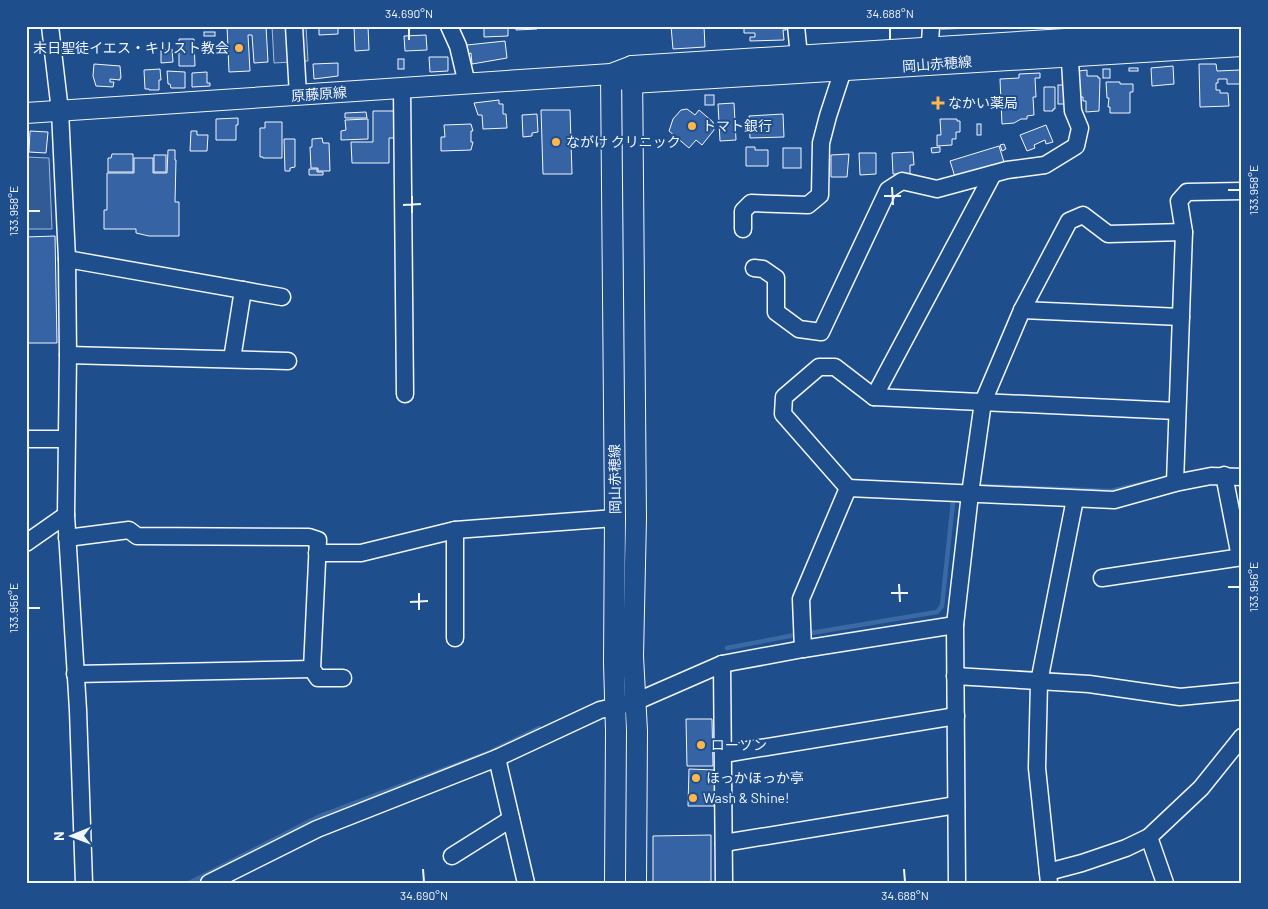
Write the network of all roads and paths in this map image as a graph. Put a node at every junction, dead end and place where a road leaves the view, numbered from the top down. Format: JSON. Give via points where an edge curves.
{"nodes":[{"id":1,"x":50,"y":26,"type":"edge"},
{"id":2,"x":294,"y":26,"type":"edge"},
{"id":3,"x":449,"y":26,"type":"edge"},
{"id":4,"x":796,"y":26,"type":"edge"},
{"id":5,"x":931,"y":26,"type":"edge"},
{"id":6,"x":1242,"y":28,"type":"edge"},
{"id":7,"x":1242,"y":46,"type":"edge"},
{"id":8,"x":1069,"y":47,"type":"junction"},
{"id":9,"x":929,"y":56,"type":"junction"},
{"id":10,"x":800,"y":64,"type":"junction"},
{"id":11,"x":843,"y":70,"type":"junction"},
{"id":12,"x":611,"y":74,"type":"junction"},
{"id":13,"x":632,"y":75,"type":"junction"},
{"id":14,"x":467,"y":84,"type":"junction"},
{"id":15,"x":402,"y":88,"type":"junction"},
{"id":16,"x":298,"y":95,"type":"junction"},
{"id":17,"x":60,"y":111,"type":"junction"},
{"id":18,"x":26,"y":113,"type":"edge"},
{"id":19,"x":993,"y":174,"type":"junction"},
{"id":20,"x":1242,"y":191,"type":"edge"},
{"id":21,"x":743,"y":229,"type":"dead end"},
{"id":22,"x":1184,"y":232,"type":"junction"},
{"id":23,"x":66,"y":259,"type":"junction"},
{"id":24,"x":754,"y":268,"type":"dead end"},
{"id":25,"x":243,"y":290,"type":"junction"},
{"id":26,"x":282,"y":297,"type":"dead end"},
{"id":27,"x":1022,"y":310,"type":"junction"},
{"id":28,"x":1181,"y":318,"type":"junction"},
{"id":29,"x":68,"y":355,"type":"junction"},
{"id":30,"x":232,"y":360,"type":"junction"},
{"id":31,"x":288,"y":361,"type":"dead end"},
{"id":32,"x":405,"y":394,"type":"dead end"},
{"id":33,"x":874,"y":397,"type":"junction"},
{"id":34,"x":983,"y":402,"type":"junction"},
{"id":35,"x":1178,"y":411,"type":"junction"},
{"id":36,"x":26,"y":439,"type":"edge"},
{"id":37,"x":66,"y":439,"type":"junction"},
{"id":38,"x":1224,"y":475,"type":"junction"},
{"id":39,"x":1242,"y":477,"type":"edge"},
{"id":40,"x":1175,"y":483,"type":"junction"},
{"id":41,"x":848,"y":488,"type":"junction"},
{"id":42,"x":970,"y":494,"type":"junction"},
{"id":43,"x":1075,"y":500,"type":"junction"},
{"id":44,"x":66,"y":515,"type":"junction"},
{"id":45,"x":615,"y":518,"type":"junction"},
{"id":46,"x":455,"y":530,"type":"junction"},
{"id":47,"x":67,"y":538,"type":"junction"},
{"id":48,"x":26,"y":543,"type":"edge"},
{"id":49,"x":317,"y":553,"type":"junction"},
{"id":50,"x":1241,"y":557,"type":"edge"},
{"id":51,"x":1102,"y":578,"type":"dead end"},
{"id":52,"x":955,"y":625,"type":"junction"},
{"id":53,"x":455,"y":638,"type":"dead end"},
{"id":54,"x":803,"y":649,"type":"junction"},
{"id":55,"x":722,"y":664,"type":"junction"},
{"id":56,"x":312,"y":669,"type":"junction"},
{"id":57,"x":76,"y":674,"type":"junction"},
{"id":58,"x":955,"y":676,"type":"junction"},
{"id":59,"x":343,"y":678,"type":"dead end"},
{"id":60,"x":1039,"y":682,"type":"junction"},
{"id":61,"x":1242,"y":691,"type":"edge"},
{"id":62,"x":635,"y":702,"type":"junction"},
{"id":63,"x":615,"y":706,"type":"junction"},
{"id":64,"x":956,"y":716,"type":"junction"},
{"id":65,"x":1242,"y":737,"type":"edge"},
{"id":66,"x":724,"y":754,"type":"junction"},
{"id":67,"x":497,"y":758,"type":"junction"},
{"id":68,"x":956,"y":805,"type":"junction"},
{"id":69,"x":511,"y":819,"type":"junction"},
{"id":70,"x":1149,"y":837,"type":"junction"},
{"id":71,"x":724,"y":843,"type":"junction"},
{"id":72,"x":452,"y":856,"type":"dead end"},
{"id":73,"x":1049,"y":877,"type":"edge"},
{"id":74,"x":84,"y":883,"type":"edge"},
{"id":75,"x":209,"y":883,"type":"edge"},
{"id":76,"x":526,"y":883,"type":"edge"},
{"id":77,"x":615,"y":883,"type":"edge"},
{"id":78,"x":636,"y":883,"type":"edge"},
{"id":79,"x":724,"y":883,"type":"edge"},
{"id":80,"x":957,"y":883,"type":"edge"},
{"id":81,"x":1166,"y":883,"type":"edge"}],
"edges":[{"from":1,"to":17,"type":"street"},
{"from":2,"to":16,"type":"street"},
{"from":3,"to":14,"type":"street","via":[[458,46]]},
{"from":4,"to":10,"type":"street"},
{"from":5,"to":9,"type":"street"},
{"from":6,"to":8,"type":"main road","name":"岡山赤穂線"},
{"from":7,"to":8,"type":"main road","name":"岡山赤穂線"},
{"from":8,"to":9,"type":"main road","name":"岡山赤穂線"},
{"from":8,"to":19,"type":"street","via":[[1073,111],[1080,128],[1076,146],[1045,166]]},
{"from":9,"to":10,"type":"main road","name":"岡山赤穂線"},
{"from":9,"to":11,"type":"main road","name":"岡山赤穂線"},
{"from":10,"to":11,"type":"main road","name":"岡山赤穂線"},
{"from":10,"to":13,"type":"main road","name":"岡山赤穂線"},
{"from":11,"to":21,"type":"street","via":[[821,143],[820,195],[808,205],[751,203],[743,211]]},
{"from":12,"to":13,"type":"main road","name":"岡山赤穂線"},
{"from":12,"to":14,"type":"main road","name":"原藤原線"},
{"from":12,"to":45,"type":"main road","name":"岡山赤穂線"},
{"from":13,"to":62,"type":"main road","name":"岡山赤穂線","via":[[636,508],[632,656]]},
{"from":14,"to":15,"type":"main road","name":"原藤原線"},
{"from":15,"to":16,"type":"main road","name":"原藤原線"},
{"from":15,"to":32,"type":"street"},
{"from":16,"to":17,"type":"main road","name":"原藤原線"},
{"from":17,"to":18,"type":"main road","name":"原藤原線"},
{"from":17,"to":23,"type":"street"},
{"from":19,"to":24,"type":"street","via":[[937,189],[902,181],[888,190],[821,332],[799,329],[776,312],[776,278],[763,268]]},
{"from":19,"to":33,"type":"street"},
{"from":20,"to":22,"type":"street","via":[[1187,192],[1179,202]]},
{"from":22,"to":27,"type":"street","via":[[1108,234],[1083,215],[1069,221]]},
{"from":22,"to":28,"type":"street"},
{"from":23,"to":25,"type":"street"},
{"from":23,"to":29,"type":"street"},
{"from":25,"to":26,"type":"street"},
{"from":25,"to":30,"type":"street"},
{"from":27,"to":28,"type":"street"},
{"from":27,"to":34,"type":"street"},
{"from":28,"to":35,"type":"street"},
{"from":29,"to":30,"type":"street"},
{"from":29,"to":37,"type":"street"},
{"from":30,"to":31,"type":"street"},
{"from":33,"to":34,"type":"street"},
{"from":33,"to":41,"type":"street","via":[[835,367],[819,367],[784,397],[783,414]]},
{"from":34,"to":35,"type":"street"},
{"from":34,"to":42,"type":"street"},
{"from":35,"to":40,"type":"street"},
{"from":36,"to":37,"type":"street"},
{"from":37,"to":44,"type":"street"},
{"from":38,"to":39,"type":"street"},
{"from":38,"to":40,"type":"street"},
{"from":38,"to":50,"type":"street"},
{"from":40,"to":43,"type":"street","via":[[1114,500]]},
{"from":41,"to":42,"type":"street"},
{"from":41,"to":54,"type":"street","via":[[801,599]]},
{"from":42,"to":43,"type":"street"},
{"from":42,"to":52,"type":"street"},
{"from":43,"to":60,"type":"street"},
{"from":44,"to":47,"type":"street"},
{"from":44,"to":48,"type":"street"},
{"from":45,"to":46,"type":"street"},
{"from":45,"to":63,"type":"main road","name":"岡山赤穂線"},
{"from":46,"to":49,"type":"street","via":[[361,553]]},
{"from":46,"to":53,"type":"street"},
{"from":47,"to":49,"type":"street","via":[[129,530],[137,536],[309,537],[318,540]]},
{"from":47,"to":57,"type":"street"},
{"from":49,"to":56,"type":"street"},
{"from":50,"to":51,"type":"street"},
{"from":52,"to":54,"type":"street"},
{"from":52,"to":58,"type":"street"},
{"from":54,"to":55,"type":"street"},
{"from":55,"to":62,"type":"street"},
{"from":55,"to":66,"type":"street"},
{"from":56,"to":57,"type":"street"},
{"from":56,"to":59,"type":"street","via":[[318,678]]},
{"from":57,"to":74,"type":"street"},
{"from":58,"to":60,"type":"street"},
{"from":58,"to":64,"type":"street"},
{"from":60,"to":61,"type":"street","via":[[1089,684],[1180,697]]},
{"from":60,"to":73,"type":"street","via":[[1037,768]]},
{"from":62,"to":63,"type":"street"},
{"from":62,"to":78,"type":"main road","name":"岡山赤穂線"},
{"from":63,"to":67,"type":"street"},
{"from":63,"to":77,"type":"main road","name":"岡山赤穂線"},
{"from":64,"to":66,"type":"street"},
{"from":64,"to":68,"type":"street"},
{"from":65,"to":70,"type":"street","via":[[1201,788]]},
{"from":66,"to":71,"type":"street"},
{"from":67,"to":69,"type":"street"},
{"from":67,"to":75,"type":"street","via":[[317,829]]},
{"from":68,"to":71,"type":"street"},
{"from":68,"to":80,"type":"street"},
{"from":69,"to":72,"type":"street"},
{"from":69,"to":76,"type":"street"},
{"from":70,"to":73,"type":"street"},
{"from":70,"to":81,"type":"street"},
{"from":71,"to":79,"type":"street"}]}
